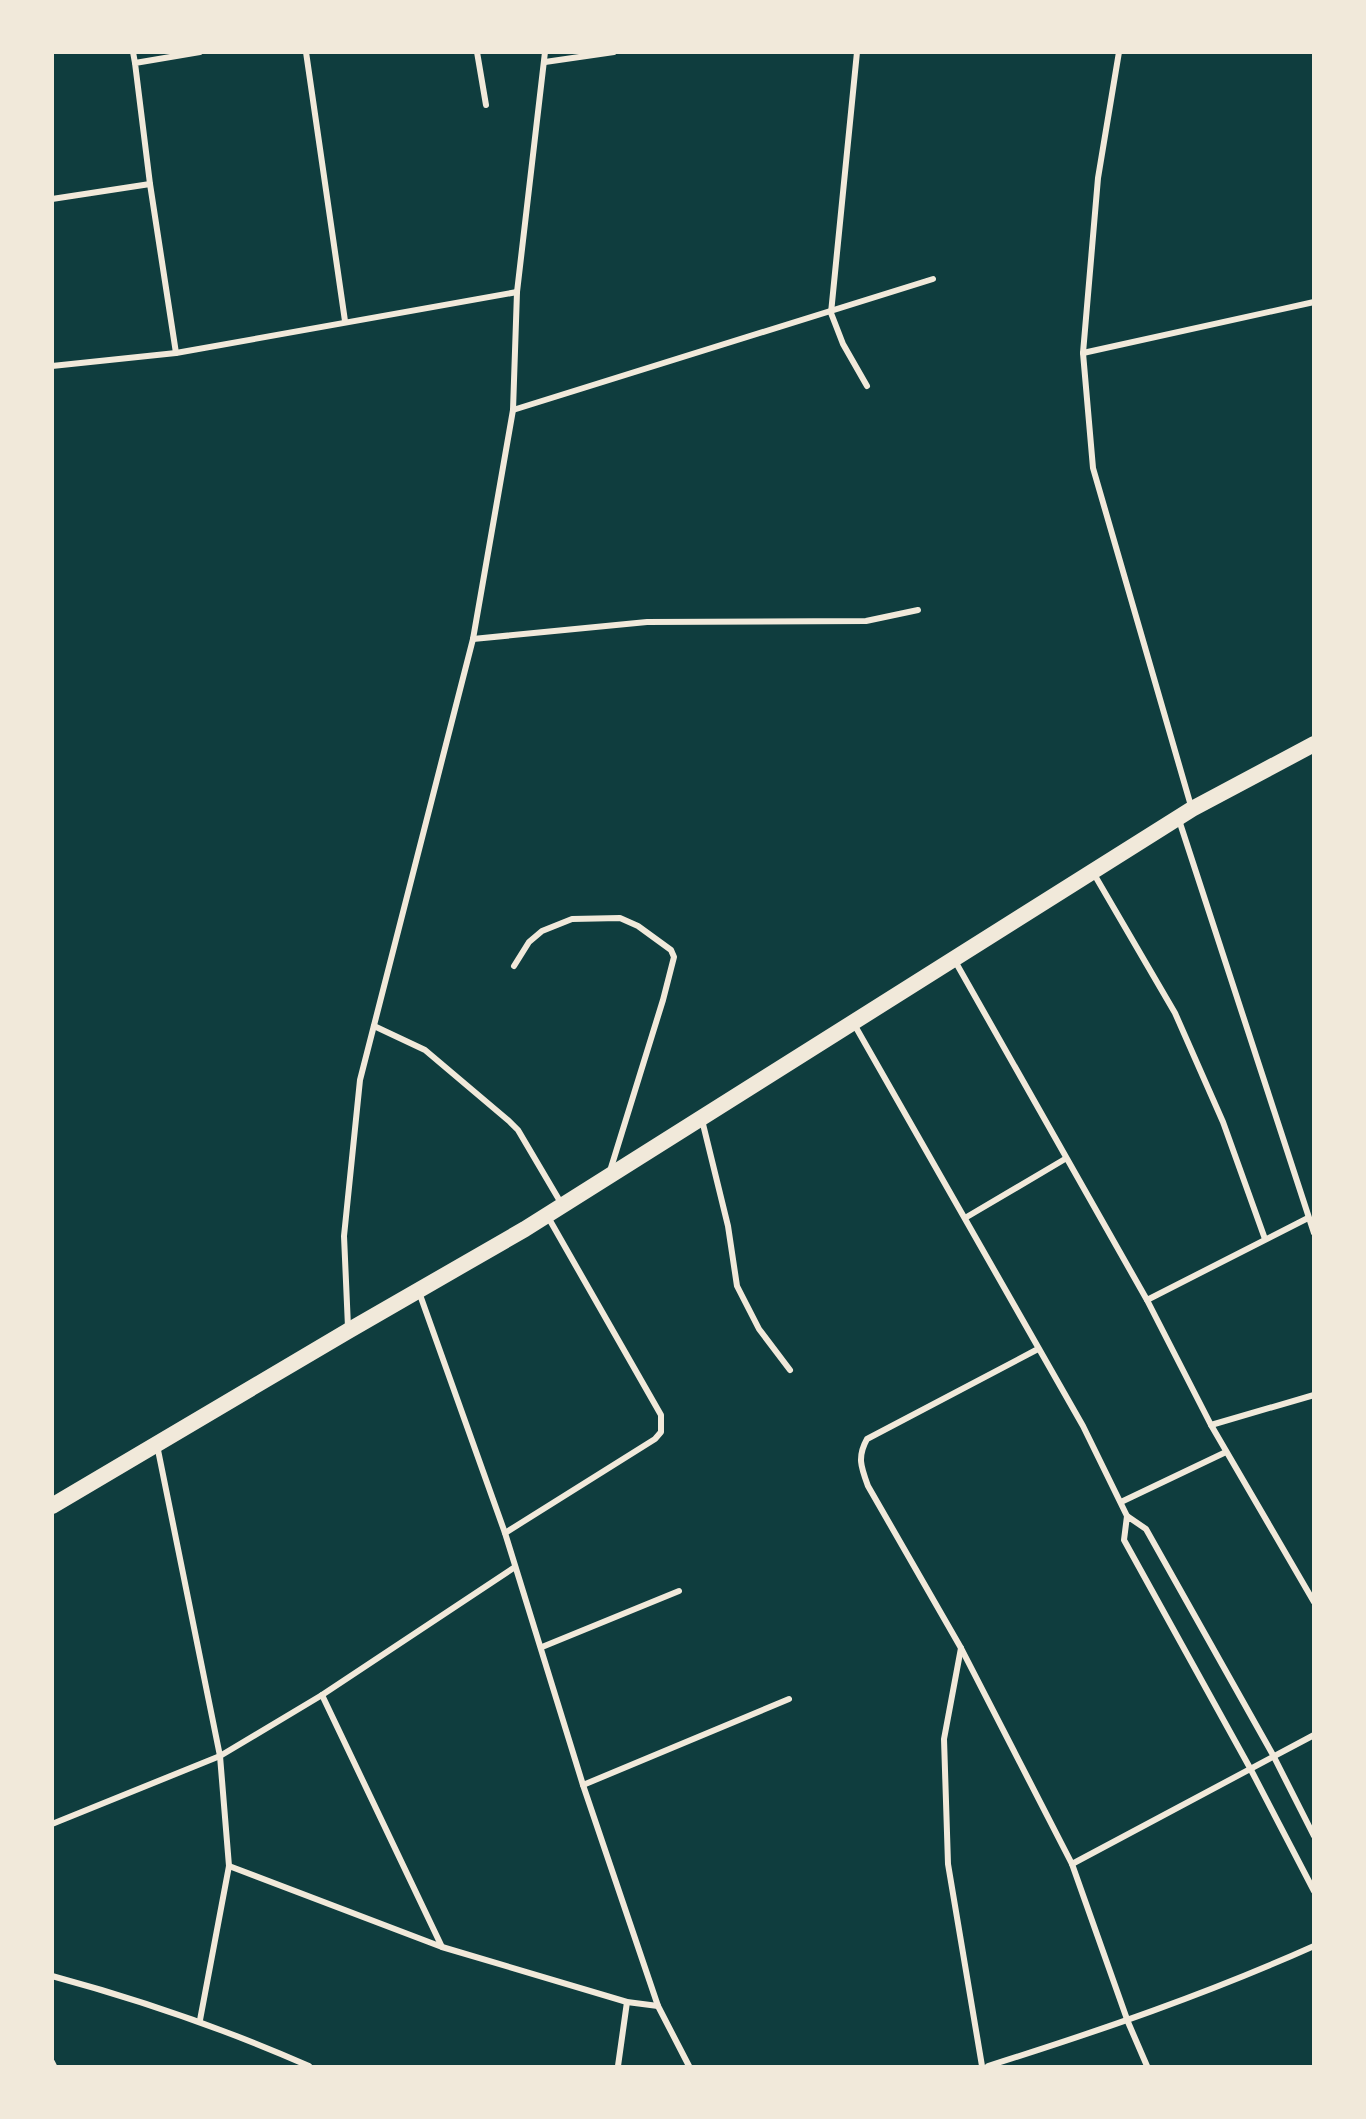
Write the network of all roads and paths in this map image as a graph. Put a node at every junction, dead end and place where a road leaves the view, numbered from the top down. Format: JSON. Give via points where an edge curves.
{"nodes":[{"id":1,"x":133,"y":52,"type":"edge"},
{"id":2,"x":200,"y":52,"type":"edge"},
{"id":3,"x":306,"y":52,"type":"edge"},
{"id":4,"x":477,"y":52,"type":"edge"},
{"id":5,"x":545,"y":52,"type":"edge"},
{"id":6,"x":614,"y":52,"type":"edge"},
{"id":7,"x":857,"y":52,"type":"edge"},
{"id":8,"x":1119,"y":52,"type":"edge"},
{"id":9,"x":545,"y":62,"type":"junction"},
{"id":10,"x":135,"y":63,"type":"junction"},
{"id":11,"x":486,"y":105,"type":"dead end"},
{"id":12,"x":150,"y":184,"type":"junction"},
{"id":13,"x":52,"y":199,"type":"edge"},
{"id":14,"x":933,"y":279,"type":"dead end"},
{"id":15,"x":517,"y":292,"type":"junction"},
{"id":16,"x":1314,"y":302,"type":"edge"},
{"id":17,"x":831,"y":313,"type":"junction"},
{"id":18,"x":345,"y":321,"type":"junction"},
{"id":19,"x":176,"y":353,"type":"junction"},
{"id":20,"x":1083,"y":353,"type":"junction"},
{"id":21,"x":52,"y":366,"type":"edge"},
{"id":22,"x":867,"y":386,"type":"dead end"},
{"id":23,"x":513,"y":410,"type":"junction"},
{"id":24,"x":918,"y":610,"type":"dead end"},
{"id":25,"x":473,"y":639,"type":"junction"},
{"id":26,"x":1314,"y":744,"type":"edge"},
{"id":27,"x":1185,"y":813,"type":"junction"},
{"id":28,"x":1092,"y":871,"type":"junction"},
{"id":29,"x":953,"y":958,"type":"junction"},
{"id":30,"x":514,"y":966,"type":"dead end"},
{"id":31,"x":854,"y":1024,"type":"junction"},
{"id":32,"x":374,"y":1026,"type":"junction"},
{"id":33,"x":702,"y":1119,"type":"junction"},
{"id":34,"x":1065,"y":1159,"type":"junction"},
{"id":35,"x":608,"y":1177,"type":"junction"},
{"id":36,"x":563,"y":1207,"type":"junction"},
{"id":37,"x":547,"y":1216,"type":"junction"},
{"id":38,"x":965,"y":1218,"type":"junction"},
{"id":39,"x":1308,"y":1218,"type":"junction"},
{"id":40,"x":1314,"y":1233,"type":"edge"},
{"id":41,"x":1265,"y":1239,"type":"junction"},
{"id":42,"x":418,"y":1292,"type":"junction"},
{"id":43,"x":1147,"y":1300,"type":"junction"},
{"id":44,"x":348,"y":1331,"type":"junction"},
{"id":45,"x":1038,"y":1349,"type":"junction"},
{"id":46,"x":790,"y":1370,"type":"dead end"},
{"id":47,"x":1314,"y":1395,"type":"edge"},
{"id":48,"x":1211,"y":1425,"type":"junction"},
{"id":49,"x":157,"y":1444,"type":"junction"},
{"id":50,"x":1226,"y":1452,"type":"junction"},
{"id":51,"x":1121,"y":1502,"type":"junction"},
{"id":52,"x":52,"y":1506,"type":"edge"},
{"id":53,"x":1127,"y":1516,"type":"junction"},
{"id":54,"x":505,"y":1533,"type":"junction"},
{"id":55,"x":515,"y":1567,"type":"junction"},
{"id":56,"x":679,"y":1591,"type":"dead end"},
{"id":57,"x":1314,"y":1602,"type":"edge"},
{"id":58,"x":542,"y":1647,"type":"junction"},
{"id":59,"x":961,"y":1648,"type":"junction"},
{"id":60,"x":322,"y":1695,"type":"junction"},
{"id":61,"x":789,"y":1699,"type":"dead end"},
{"id":62,"x":1314,"y":1735,"type":"edge"},
{"id":63,"x":1273,"y":1755,"type":"junction"},
{"id":64,"x":220,"y":1756,"type":"junction"},
{"id":65,"x":1250,"y":1768,"type":"junction"},
{"id":66,"x":583,"y":1785,"type":"junction"},
{"id":67,"x":52,"y":1824,"type":"edge"},
{"id":68,"x":1314,"y":1836,"type":"edge"},
{"id":69,"x":1072,"y":1864,"type":"junction"},
{"id":70,"x":229,"y":1866,"type":"junction"},
{"id":71,"x":1314,"y":1891,"type":"edge"},
{"id":72,"x":1314,"y":1946,"type":"edge"},
{"id":73,"x":442,"y":1947,"type":"junction"},
{"id":74,"x":52,"y":1976,"type":"edge"},
{"id":75,"x":627,"y":2002,"type":"junction"},
{"id":76,"x":658,"y":2006,"type":"junction"},
{"id":77,"x":200,"y":2020,"type":"junction"},
{"id":78,"x":1128,"y":2022,"type":"junction"},
{"id":79,"x":52,"y":2062,"type":"edge"},
{"id":80,"x":54,"y":2067,"type":"edge"},
{"id":81,"x":309,"y":2067,"type":"edge"},
{"id":82,"x":618,"y":2067,"type":"edge"},
{"id":83,"x":689,"y":2067,"type":"edge"},
{"id":84,"x":982,"y":2067,"type":"edge"},
{"id":85,"x":988,"y":2067,"type":"edge"},
{"id":86,"x":1147,"y":2067,"type":"edge"}],
"edges":[{"from":1,"to":10,"type":"street"},
{"from":2,"to":10,"type":"street"},
{"from":3,"to":18,"type":"street"},
{"from":4,"to":11,"type":"street"},
{"from":5,"to":9,"type":"street"},
{"from":6,"to":9,"type":"street"},
{"from":7,"to":17,"type":"street"},
{"from":8,"to":20,"type":"street","via":[[1098,178]]},
{"from":9,"to":15,"type":"street"},
{"from":10,"to":12,"type":"street"},
{"from":12,"to":13,"type":"street"},
{"from":12,"to":19,"type":"street"},
{"from":14,"to":17,"type":"street"},
{"from":15,"to":18,"type":"street"},
{"from":15,"to":23,"type":"street"},
{"from":16,"to":20,"type":"street"},
{"from":17,"to":22,"type":"street"},
{"from":17,"to":23,"type":"street"},
{"from":18,"to":19,"type":"street"},
{"from":19,"to":21,"type":"street"},
{"from":20,"to":27,"type":"street","via":[[1093,468]]},
{"from":23,"to":25,"type":"street"},
{"from":24,"to":25,"type":"street","via":[[866,621],[647,622]]},
{"from":25,"to":32,"type":"street"},
{"from":26,"to":27,"type":"highway"},
{"from":27,"to":28,"type":"highway"},
{"from":27,"to":39,"type":"street"},
{"from":28,"to":29,"type":"highway"},
{"from":28,"to":41,"type":"street","via":[[1175,1013],[1223,1122]]},
{"from":29,"to":31,"type":"highway"},
{"from":29,"to":34,"type":"street"},
{"from":30,"to":35,"type":"street","via":[[529,942],[542,931],[572,919],[620,918],[671,950],[674,957],[663,1000]]},
{"from":31,"to":33,"type":"highway"},
{"from":31,"to":38,"type":"street"},
{"from":32,"to":36,"type":"street","via":[[425,1050],[509,1121]]},
{"from":32,"to":44,"type":"street","via":[[360,1080],[344,1236]]},
{"from":33,"to":35,"type":"highway"},
{"from":33,"to":46,"type":"street","via":[[728,1226],[736,1286],[759,1329]]},
{"from":34,"to":38,"type":"street"},
{"from":34,"to":43,"type":"street"},
{"from":35,"to":36,"type":"highway"},
{"from":36,"to":37,"type":"highway"},
{"from":37,"to":42,"type":"highway"},
{"from":37,"to":54,"type":"street","via":[[661,1415],[663,1425],[655,1439]]},
{"from":38,"to":45,"type":"street"},
{"from":39,"to":40,"type":"street"},
{"from":39,"to":41,"type":"street"},
{"from":41,"to":43,"type":"street"},
{"from":42,"to":44,"type":"highway"},
{"from":42,"to":54,"type":"street"},
{"from":43,"to":48,"type":"street"},
{"from":44,"to":49,"type":"highway"},
{"from":45,"to":51,"type":"street"},
{"from":45,"to":59,"type":"street","via":[[867,1439],[860,1452],[859,1464],[868,1486]]},
{"from":47,"to":48,"type":"street"},
{"from":48,"to":50,"type":"street"},
{"from":49,"to":52,"type":"highway"},
{"from":49,"to":64,"type":"street"},
{"from":50,"to":51,"type":"street"},
{"from":50,"to":57,"type":"street"},
{"from":51,"to":53,"type":"street"},
{"from":53,"to":63,"type":"street","via":[[1146,1529]]},
{"from":53,"to":65,"type":"street","via":[[1124,1540]]},
{"from":54,"to":55,"type":"street"},
{"from":55,"to":58,"type":"street"},
{"from":55,"to":60,"type":"street"},
{"from":56,"to":58,"type":"street"},
{"from":58,"to":66,"type":"street"},
{"from":59,"to":69,"type":"street"},
{"from":59,"to":84,"type":"street","via":[[944,1739],[948,1864]]},
{"from":60,"to":64,"type":"street"},
{"from":60,"to":73,"type":"street"},
{"from":61,"to":66,"type":"street"},
{"from":62,"to":63,"type":"street"},
{"from":63,"to":65,"type":"street"},
{"from":63,"to":68,"type":"street"},
{"from":64,"to":67,"type":"street"},
{"from":64,"to":70,"type":"street"},
{"from":65,"to":69,"type":"street"},
{"from":65,"to":71,"type":"street"},
{"from":66,"to":76,"type":"street"},
{"from":69,"to":78,"type":"street"},
{"from":70,"to":73,"type":"street"},
{"from":70,"to":77,"type":"street"},
{"from":72,"to":78,"type":"street"},
{"from":73,"to":75,"type":"street"},
{"from":74,"to":77,"type":"street"},
{"from":75,"to":76,"type":"street"},
{"from":75,"to":82,"type":"street"},
{"from":76,"to":83,"type":"street"},
{"from":77,"to":81,"type":"street"},
{"from":78,"to":85,"type":"street"},
{"from":78,"to":86,"type":"street"},
{"from":79,"to":80,"type":"street"}]}
